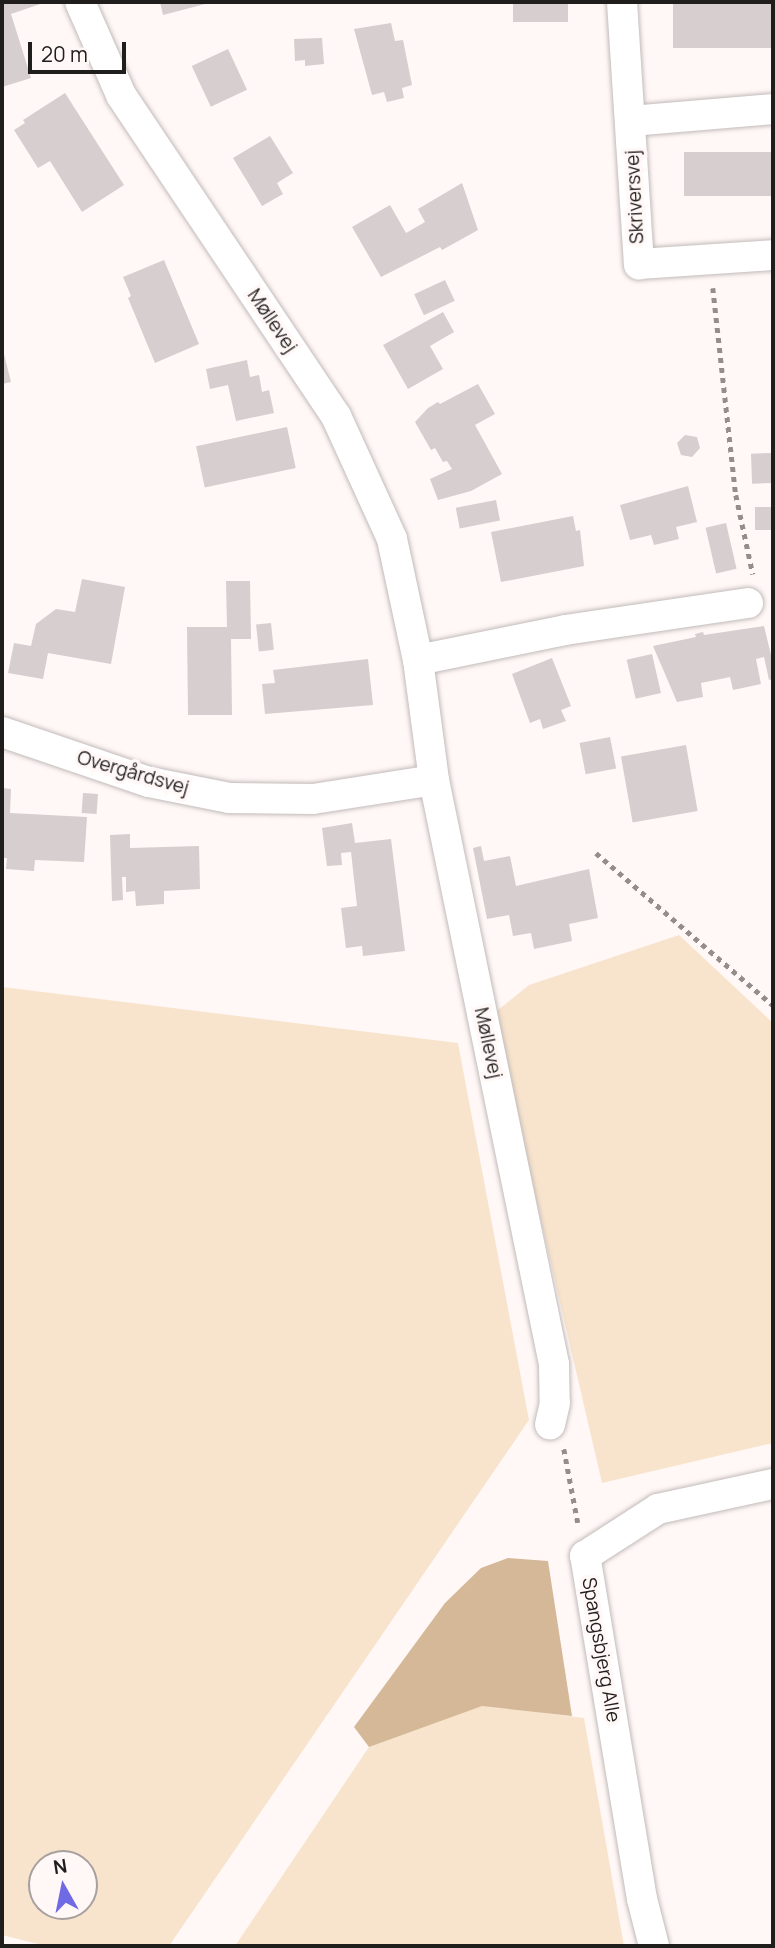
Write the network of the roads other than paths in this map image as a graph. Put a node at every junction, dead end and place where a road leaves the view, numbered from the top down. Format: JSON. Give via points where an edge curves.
{"nodes":[{"id":1,"x":80,"y":2,"type":"edge"},
{"id":2,"x":622,"y":2,"type":"edge"},
{"id":3,"x":773,"y":109,"type":"edge"},
{"id":4,"x":631,"y":121,"type":"junction"},
{"id":5,"x":773,"y":255,"type":"edge"},
{"id":6,"x":751,"y":592,"type":"road end"},
{"id":7,"x":418,"y":660,"type":"junction"},
{"id":8,"x":2,"y":732,"type":"edge"},
{"id":9,"x":434,"y":780,"type":"junction"},
{"id":10,"x":550,"y":1424,"type":"road end"},
{"id":11,"x":773,"y":1484,"type":"edge"},
{"id":12,"x":654,"y":1946,"type":"edge"}],
"edges":[{"from":1,"to":7,"type":"street","name":"Møllevej","via":[[121,95],[336,416],[392,539]]},
{"from":2,"to":4,"type":"street","name":"Skriversvej"},
{"from":3,"to":4,"type":"street","name":"Skriversvej"},
{"from":4,"to":5,"type":"street","name":"Skriversvej","via":[[639,264]]},
{"from":6,"to":7,"type":"street"},
{"from":7,"to":9,"type":"street","name":"Møllevej"},
{"from":8,"to":9,"type":"street","name":"Overgårdsvej","via":[[149,782],[229,798],[313,799]]},
{"from":9,"to":10,"type":"street","name":"Møllevej","via":[[554,1364],[555,1403]]},
{"from":11,"to":12,"type":"street","name":"Spangsbjerg Alle","via":[[658,1509],[585,1556],[642,1899]]}]}
